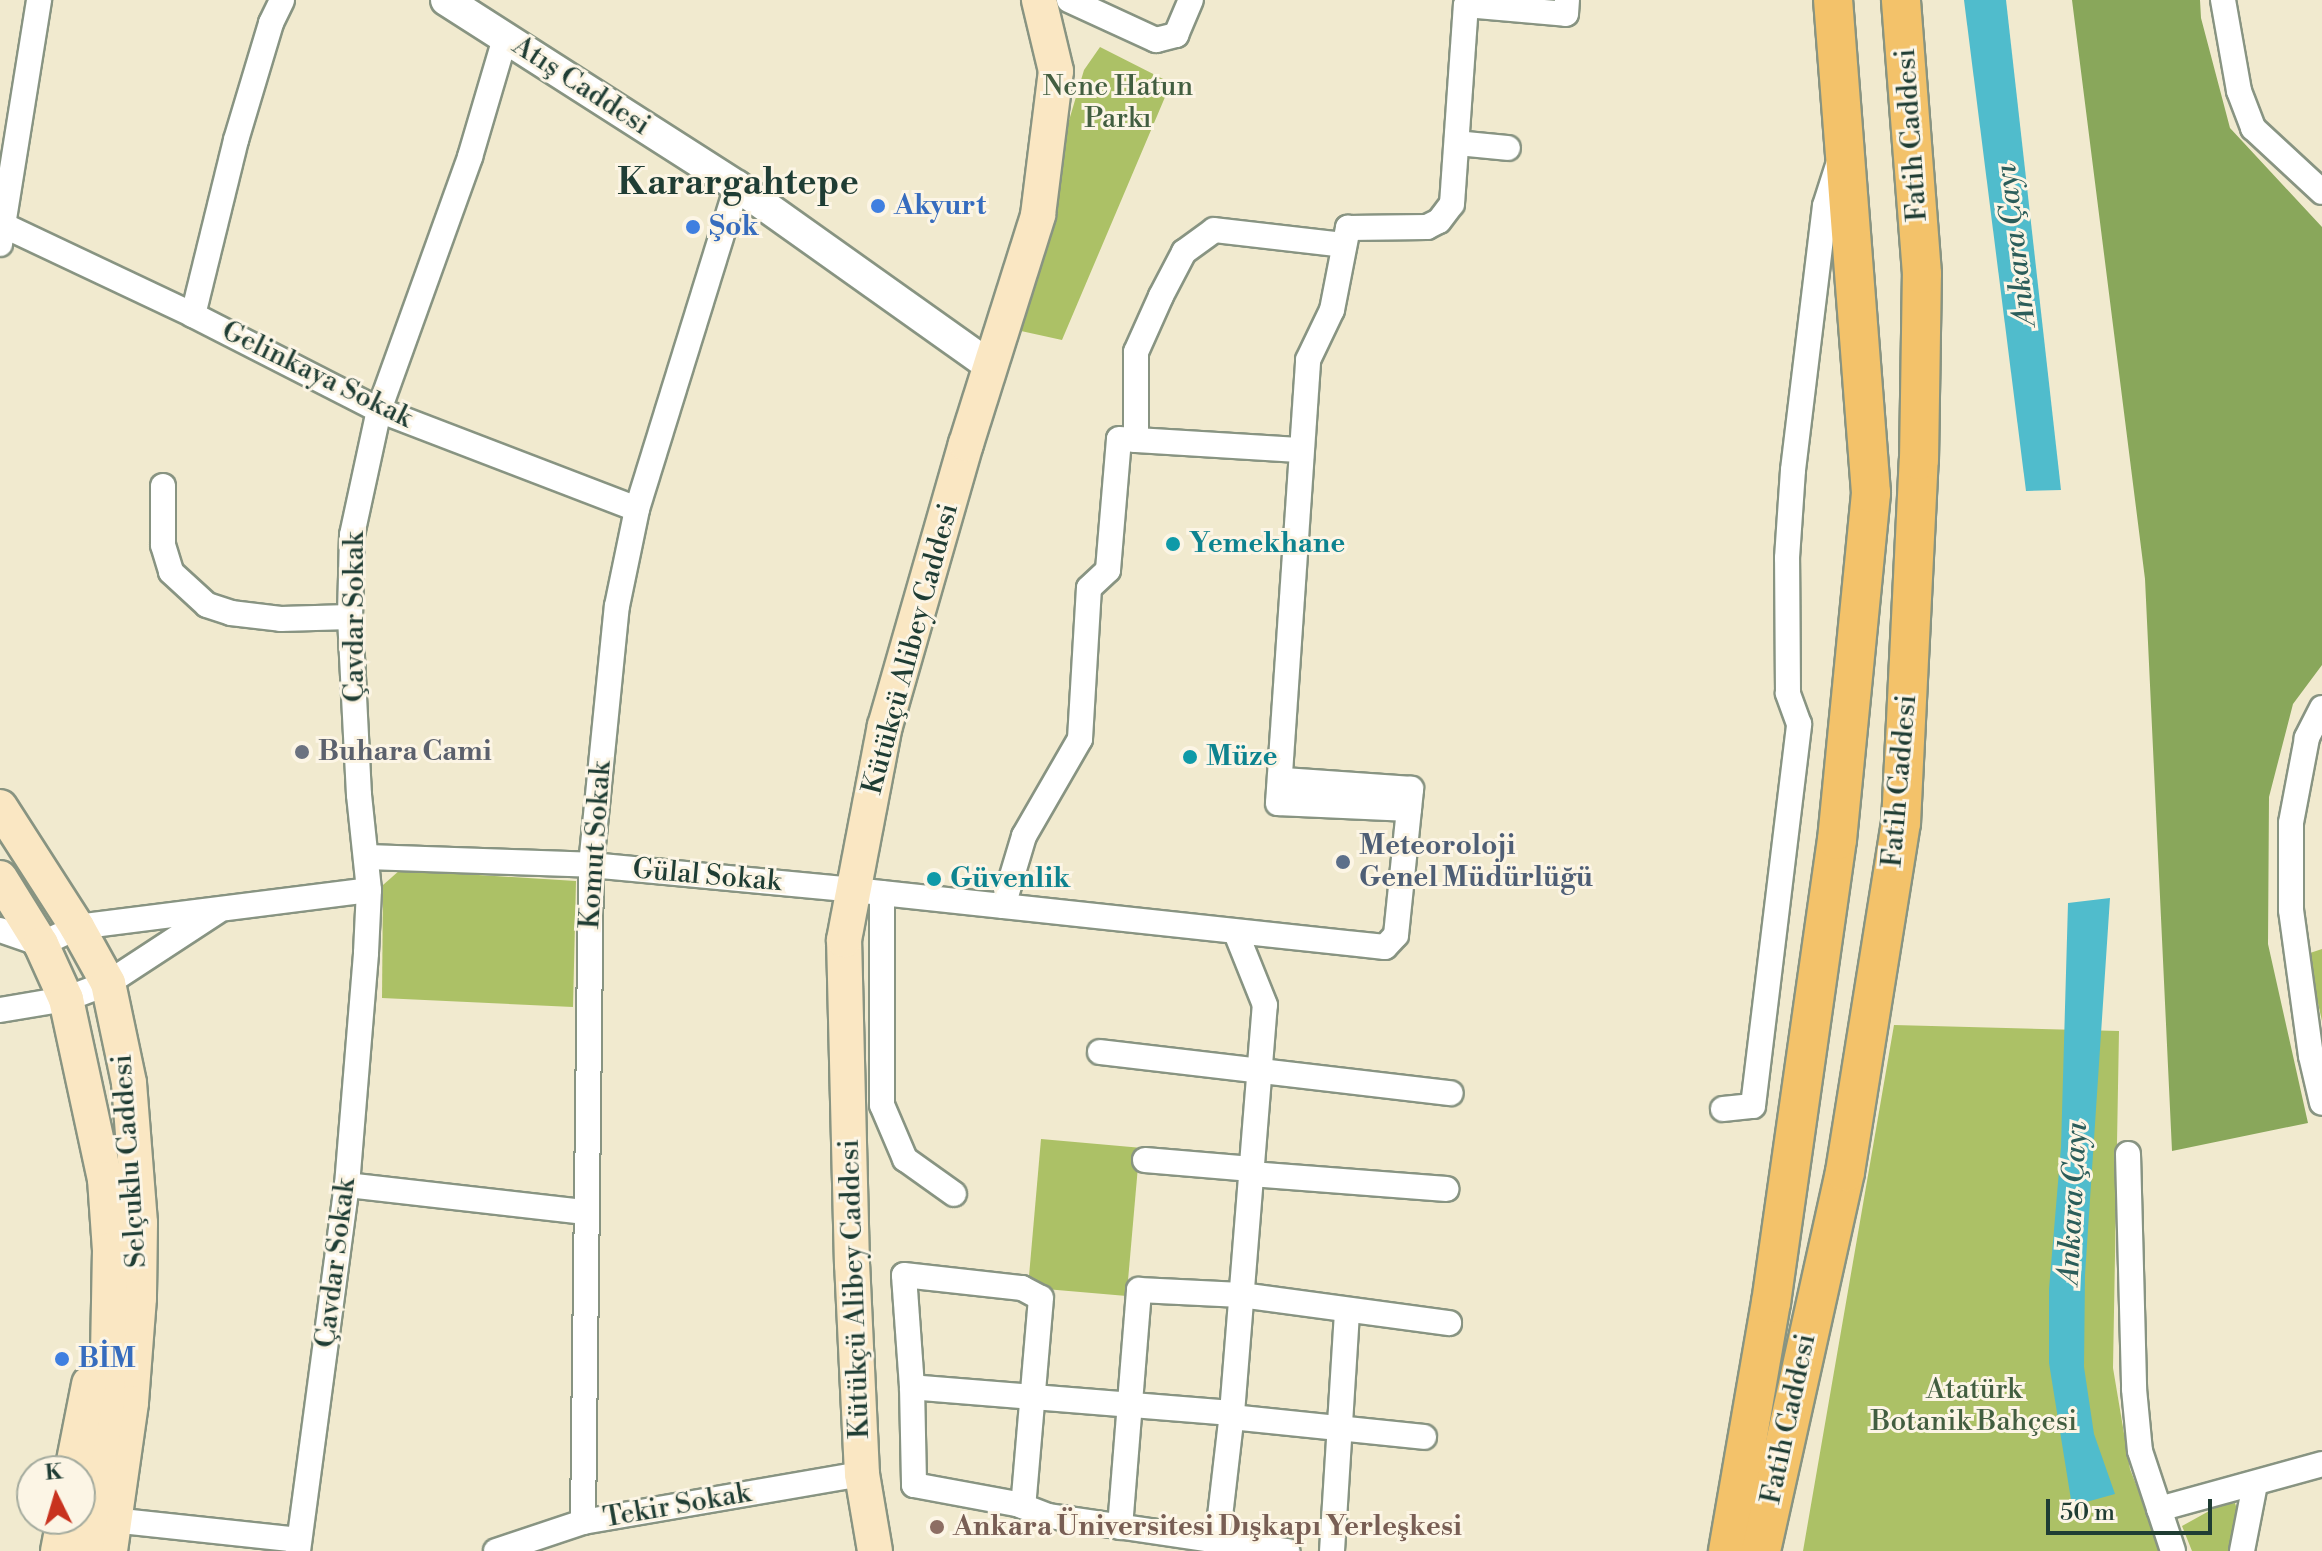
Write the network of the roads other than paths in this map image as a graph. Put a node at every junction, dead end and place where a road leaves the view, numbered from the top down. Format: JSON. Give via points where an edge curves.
{"nodes":[{"id":1,"x":39,"y":0,"type":"edge"},
{"id":2,"x":282,"y":0,"type":"edge"},
{"id":3,"x":1039,"y":0,"type":"edge"},
{"id":4,"x":1069,"y":0,"type":"edge"},
{"id":5,"x":1191,"y":0,"type":"edge"},
{"id":6,"x":1567,"y":0,"type":"edge"},
{"id":7,"x":1833,"y":0,"type":"edge"},
{"id":8,"x":1901,"y":0,"type":"edge"},
{"id":9,"x":2223,"y":0,"type":"edge"},
{"id":10,"x":450,"y":1,"type":"edge"},
{"id":11,"x":505,"y":38,"type":"junction"},
{"id":12,"x":1457,"y":143,"type":"junction"},
{"id":13,"x":1844,"y":143,"type":"junction"},
{"id":14,"x":1508,"y":148,"type":"dead end"},
{"id":15,"x":737,"y":186,"type":"junction"},
{"id":16,"x":2322,"y":192,"type":"edge"},
{"id":17,"x":2,"y":235,"type":"edge"},
{"id":18,"x":1344,"y":245,"type":"junction"},
{"id":19,"x":193,"y":315,"type":"junction"},
{"id":20,"x":990,"y":366,"type":"junction"},
{"id":21,"x":379,"y":410,"type":"junction"},
{"id":22,"x":1136,"y":440,"type":"junction"},
{"id":23,"x":1299,"y":450,"type":"junction"},
{"id":24,"x":163,"y":486,"type":"dead end"},
{"id":25,"x":637,"y":509,"type":"junction"},
{"id":26,"x":350,"y":617,"type":"junction"},
{"id":27,"x":2322,"y":708,"type":"edge"},
{"id":28,"x":0,"y":807,"type":"edge"},
{"id":29,"x":367,"y":857,"type":"junction"},
{"id":30,"x":591,"y":865,"type":"junction"},
{"id":31,"x":0,"y":878,"type":"edge"},
{"id":32,"x":369,"y":890,"type":"junction"},
{"id":33,"x":868,"y":891,"type":"junction"},
{"id":34,"x":1003,"y":906,"type":"junction"},
{"id":35,"x":224,"y":908,"type":"junction"},
{"id":36,"x":77,"y":927,"type":"junction"},
{"id":37,"x":0,"y":930,"type":"edge"},
{"id":38,"x":1236,"y":933,"type":"junction"},
{"id":39,"x":41,"y":944,"type":"junction"},
{"id":40,"x":108,"y":983,"type":"junction"},
{"id":41,"x":66,"y":999,"type":"junction"},
{"id":42,"x":0,"y":1010,"type":"edge"},
{"id":43,"x":1100,"y":1052,"type":"dead end"},
{"id":44,"x":1260,"y":1073,"type":"junction"},
{"id":45,"x":1451,"y":1093,"type":"dead end"},
{"id":46,"x":2322,"y":1103,"type":"edge"},
{"id":47,"x":1723,"y":1109,"type":"dead end"},
{"id":48,"x":2128,"y":1154,"type":"dead end"},
{"id":49,"x":1145,"y":1160,"type":"dead end"},
{"id":50,"x":1252,"y":1171,"type":"junction"},
{"id":51,"x":347,"y":1185,"type":"junction"},
{"id":52,"x":1446,"y":1189,"type":"dead end"},
{"id":53,"x":954,"y":1194,"type":"dead end"},
{"id":54,"x":584,"y":1212,"type":"junction"},
{"id":55,"x":1241,"y":1295,"type":"junction"},
{"id":56,"x":1771,"y":1303,"type":"junction"},
{"id":57,"x":1347,"y":1310,"type":"junction"},
{"id":58,"x":1449,"y":1323,"type":"dead end"},
{"id":59,"x":1805,"y":1348,"type":"junction"},
{"id":60,"x":912,"y":1387,"type":"junction"},
{"id":61,"x":1032,"y":1397,"type":"junction"},
{"id":62,"x":131,"y":1403,"type":"junction"},
{"id":63,"x":1130,"y":1404,"type":"junction"},
{"id":64,"x":1231,"y":1415,"type":"junction"},
{"id":65,"x":1341,"y":1429,"type":"junction"},
{"id":66,"x":1424,"y":1437,"type":"dead end"},
{"id":67,"x":2322,"y":1464,"type":"edge"},
{"id":68,"x":98,"y":1469,"type":"edge"},
{"id":69,"x":862,"y":1474,"type":"junction"},
{"id":70,"x":2255,"y":1484,"type":"junction"},
{"id":71,"x":1023,"y":1506,"type":"junction"},
{"id":72,"x":2159,"y":1509,"type":"junction"},
{"id":73,"x":583,"y":1522,"type":"junction"},
{"id":74,"x":1120,"y":1527,"type":"junction"},
{"id":75,"x":129,"y":1536,"type":"edge"},
{"id":76,"x":299,"y":1545,"type":"edge"},
{"id":77,"x":1216,"y":1547,"type":"edge"},
{"id":78,"x":85,"y":1551,"type":"edge"},
{"id":79,"x":110,"y":1551,"type":"edge"},
{"id":80,"x":496,"y":1551,"type":"edge"},
{"id":81,"x":875,"y":1551,"type":"edge"},
{"id":82,"x":1287,"y":1551,"type":"edge"},
{"id":83,"x":1332,"y":1551,"type":"edge"},
{"id":84,"x":1703,"y":1551,"type":"edge"},
{"id":85,"x":1728,"y":1551,"type":"edge"},
{"id":86,"x":1761,"y":1551,"type":"edge"},
{"id":87,"x":1784,"y":1551,"type":"edge"},
{"id":88,"x":2173,"y":1551,"type":"edge"},
{"id":89,"x":2242,"y":1551,"type":"edge"}],
"edges":[{"from":1,"to":17,"type":"street"},
{"from":2,"to":19,"type":"street","via":[[236,140]]},
{"from":3,"to":20,"type":"main road","name":"Kütükçü Alibey Caddesi","via":[[1056,71],[1040,201]]},
{"from":4,"to":5,"type":"street","via":[[1156,40],[1176,35]]},
{"from":6,"to":12,"type":"street","via":[[1566,14],[1466,5]]},
{"from":7,"to":13,"type":"main road","name":"Fatih Caddesi"},
{"from":8,"to":59,"type":"main road","name":"Fatih Caddesi","via":[[1922,274],[1919,460],[1901,823],[1845,1172]]},
{"from":9,"to":16,"type":"street","via":[[2239,91],[2253,128]]},
{"from":10,"to":11,"type":"street","name":"Atış Caddesi"},
{"from":11,"to":15,"type":"street","name":"Atış Caddesi"},
{"from":11,"to":21,"type":"street","name":"Çavdar Sokak","via":[[470,157]]},
{"from":12,"to":14,"type":"street"},
{"from":12,"to":18,"type":"street","via":[[1452,204],[1439,221],[1427,227],[1348,228]]},
{"from":13,"to":47,"type":"street","via":[[1825,206],[1793,470],[1787,558],[1788,693],[1799,724],[1753,1106]]},
{"from":13,"to":56,"type":"main road","name":"Fatih Caddesi","via":[[1871,493],[1837,840]]},
{"from":15,"to":20,"type":"street","name":"Atış Caddesi"},
{"from":15,"to":25,"type":"street","name":"Komut Sokak"},
{"from":17,"to":19,"type":"street","name":"Gelinkaya Sokak"},
{"from":18,"to":22,"type":"street","via":[[1214,230],[1184,252],[1136,352]]},
{"from":18,"to":23,"type":"street","via":[[1332,310],[1308,360]]},
{"from":19,"to":21,"type":"street","name":"Gelinkaya Sokak"},
{"from":20,"to":33,"type":"main road","name":"Kütükçü Alibey Caddesi","via":[[885,726]]},
{"from":21,"to":25,"type":"street","name":"Gelinkaya Sokak"},
{"from":21,"to":26,"type":"street","name":"Çavdar Sokak","via":[[352,535]]},
{"from":22,"to":23,"type":"street"},
{"from":22,"to":34,"type":"street","via":[[1119,439],[1108,570],[1089,588],[1080,739],[1024,836]]},
{"from":23,"to":38,"type":"street","name":"Gülal Sokak","via":[[1279,792],[1410,799],[1396,935],[1385,947]]},
{"from":24,"to":26,"type":"street","via":[[163,545],[171,572],[207,605],[281,619]]},
{"from":25,"to":30,"type":"street","name":"Komut Sokak","via":[[617,606]]},
{"from":26,"to":29,"type":"street","name":"Çavdar Sokak"},
{"from":27,"to":46,"type":"street","via":[[2307,738],[2291,823],[2291,910]]},
{"from":28,"to":36,"type":"main road","name":"Selçuklu Caddesi"},
{"from":29,"to":30,"type":"street","name":"Gülal Sokak"},
{"from":29,"to":32,"type":"street","name":"Çavdar Sokak"},
{"from":30,"to":33,"type":"street","name":"Gülal Sokak"},
{"from":30,"to":54,"type":"street","name":"Komut Sokak"},
{"from":31,"to":39,"type":"main road","name":"Selçuklu Caddesi"},
{"from":32,"to":35,"type":"street"},
{"from":32,"to":51,"type":"street","name":"Çavdar Sokak"},
{"from":33,"to":34,"type":"street","name":"Gülal Sokak"},
{"from":33,"to":53,"type":"street","via":[[882,1105],[905,1159]]},
{"from":33,"to":69,"type":"main road","name":"Kütükçü Alibey Caddesi","via":[[844,940]]},
{"from":34,"to":38,"type":"street","name":"Gülal Sokak"},
{"from":35,"to":36,"type":"street"},
{"from":35,"to":40,"type":"street"},
{"from":36,"to":39,"type":"street"},
{"from":36,"to":40,"type":"main road","name":"Selçuklu Caddesi"},
{"from":37,"to":39,"type":"street"},
{"from":38,"to":44,"type":"street","via":[[1265,1005]]},
{"from":39,"to":41,"type":"main road","name":"Selçuklu Caddesi"},
{"from":40,"to":41,"type":"street"},
{"from":40,"to":62,"type":"main road","name":"Selçuklu Caddesi","via":[[129,1083],[140,1223]]},
{"from":41,"to":42,"type":"street"},
{"from":41,"to":68,"type":"main road","name":"Selçuklu Caddesi","via":[[105,1179],[109,1319],[89,1386]]},
{"from":43,"to":44,"type":"street"},
{"from":44,"to":45,"type":"street"},
{"from":44,"to":50,"type":"street"},
{"from":48,"to":72,"type":"street","via":[[2138,1436]]},
{"from":49,"to":50,"type":"street"},
{"from":50,"to":52,"type":"street"},
{"from":50,"to":55,"type":"street"},
{"from":51,"to":54,"type":"street"},
{"from":51,"to":76,"type":"street","name":"Çavdar Sokak"},
{"from":54,"to":73,"type":"street","name":"Komut Sokak"},
{"from":55,"to":57,"type":"street"},
{"from":55,"to":63,"type":"street","via":[[1139,1290]]},
{"from":55,"to":64,"type":"street"},
{"from":56,"to":84,"type":"main road","via":[[1719,1470]]},
{"from":56,"to":85,"type":"main road","name":"Fatih Caddesi"},
{"from":57,"to":58,"type":"street"},
{"from":57,"to":65,"type":"street"},
{"from":59,"to":86,"type":"main road","name":"Fatih Caddesi"},
{"from":59,"to":87,"type":"main road"},
{"from":60,"to":61,"type":"street"},
{"from":60,"to":61,"type":"street","via":[[904,1275],[1022,1288],[1041,1298]]},
{"from":60,"to":71,"type":"street","via":[[914,1485]]},
{"from":61,"to":63,"type":"street"},
{"from":61,"to":71,"type":"street"},
{"from":62,"to":68,"type":"main road"},
{"from":62,"to":75,"type":"main road","via":[[141,1453]]},
{"from":63,"to":64,"type":"street"},
{"from":63,"to":74,"type":"street"},
{"from":64,"to":65,"type":"street"},
{"from":64,"to":77,"type":"street"},
{"from":65,"to":66,"type":"street"},
{"from":65,"to":83,"type":"street"},
{"from":67,"to":70,"type":"street"},
{"from":68,"to":78,"type":"main road"},
{"from":68,"to":79,"type":"main road"},
{"from":69,"to":73,"type":"street","name":"Tekir Sokak"},
{"from":69,"to":81,"type":"main road","name":"Kütükçü Alibey Caddesi"},
{"from":70,"to":72,"type":"street"},
{"from":70,"to":89,"type":"street"},
{"from":71,"to":74,"type":"street","via":[[1049,1516]]},
{"from":72,"to":88,"type":"street"},
{"from":73,"to":80,"type":"street","name":"Tekir Sokak"},
{"from":74,"to":77,"type":"street"},
{"from":75,"to":76,"type":"street"},
{"from":77,"to":82,"type":"street"}]}
